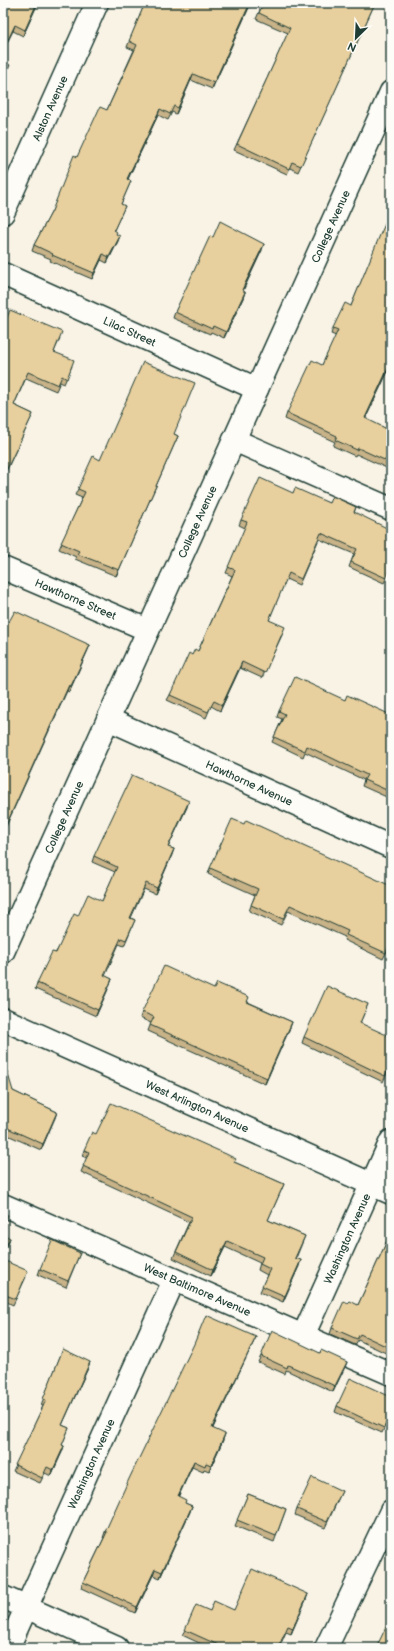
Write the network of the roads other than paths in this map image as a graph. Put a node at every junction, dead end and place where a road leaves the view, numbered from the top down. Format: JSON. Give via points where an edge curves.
{"nodes":[{"id":1,"x":97,"y":3,"type":"edge"},
{"id":2,"x":391,"y":92,"type":"edge"},
{"id":3,"x":3,"y":213,"type":"edge"},
{"id":4,"x":3,"y":274,"type":"edge"},
{"id":5,"x":257,"y":389,"type":"junction"},
{"id":6,"x":234,"y":440,"type":"junction"},
{"id":7,"x":391,"y":509,"type":"edge"},
{"id":8,"x":3,"y":568,"type":"edge"},
{"id":9,"x":148,"y":630,"type":"junction"},
{"id":10,"x":108,"y":720,"type":"junction"},
{"id":11,"x":391,"y":847,"type":"edge"},
{"id":12,"x":3,"y":952,"type":"edge"},
{"id":13,"x":3,"y":1019,"type":"edge"},
{"id":14,"x":391,"y":1141,"type":"edge"},
{"id":15,"x":381,"y":1189,"type":"edge"},
{"id":16,"x":3,"y":1205,"type":"edge"},
{"id":17,"x":174,"y":1280,"type":"junction"},
{"id":18,"x":303,"y":1336,"type":"junction"},
{"id":19,"x":391,"y":1374,"type":"edge"},
{"id":20,"x":391,"y":1511,"type":"edge"},
{"id":21,"x":3,"y":1597,"type":"edge"},
{"id":22,"x":27,"y":1608,"type":"junction"},
{"id":23,"x":8,"y":1648,"type":"edge"},
{"id":24,"x":116,"y":1648,"type":"edge"},
{"id":25,"x":326,"y":1648,"type":"edge"}],
"edges":[{"from":1,"to":3,"type":"street","name":"Alston Avenue"},
{"from":2,"to":5,"type":"street","name":"College Avenue"},
{"from":4,"to":5,"type":"street","name":"Lilac Street"},
{"from":5,"to":6,"type":"street","name":"College Avenue"},
{"from":6,"to":7,"type":"street"},
{"from":6,"to":9,"type":"street","name":"College Avenue"},
{"from":8,"to":9,"type":"street","name":"Hawthorne Street"},
{"from":9,"to":10,"type":"street","name":"College Avenue"},
{"from":10,"to":11,"type":"street","name":"Hawthorne Avenue"},
{"from":10,"to":12,"type":"street","name":"College Avenue"},
{"from":13,"to":15,"type":"street","name":"West Arlington Avenue"},
{"from":14,"to":15,"type":"street","name":"Washington Avenue"},
{"from":15,"to":18,"type":"street","name":"Washington Avenue"},
{"from":16,"to":17,"type":"street","name":"West Baltimore Avenue"},
{"from":17,"to":18,"type":"street","name":"West Baltimore Avenue"},
{"from":17,"to":22,"type":"street","name":"Washington Avenue"},
{"from":18,"to":19,"type":"street","name":"West Baltimore Avenue"},
{"from":20,"to":25,"type":"street"},
{"from":21,"to":22,"type":"street"},
{"from":22,"to":23,"type":"street","name":"Washington Avenue"},
{"from":22,"to":24,"type":"street"}]}
